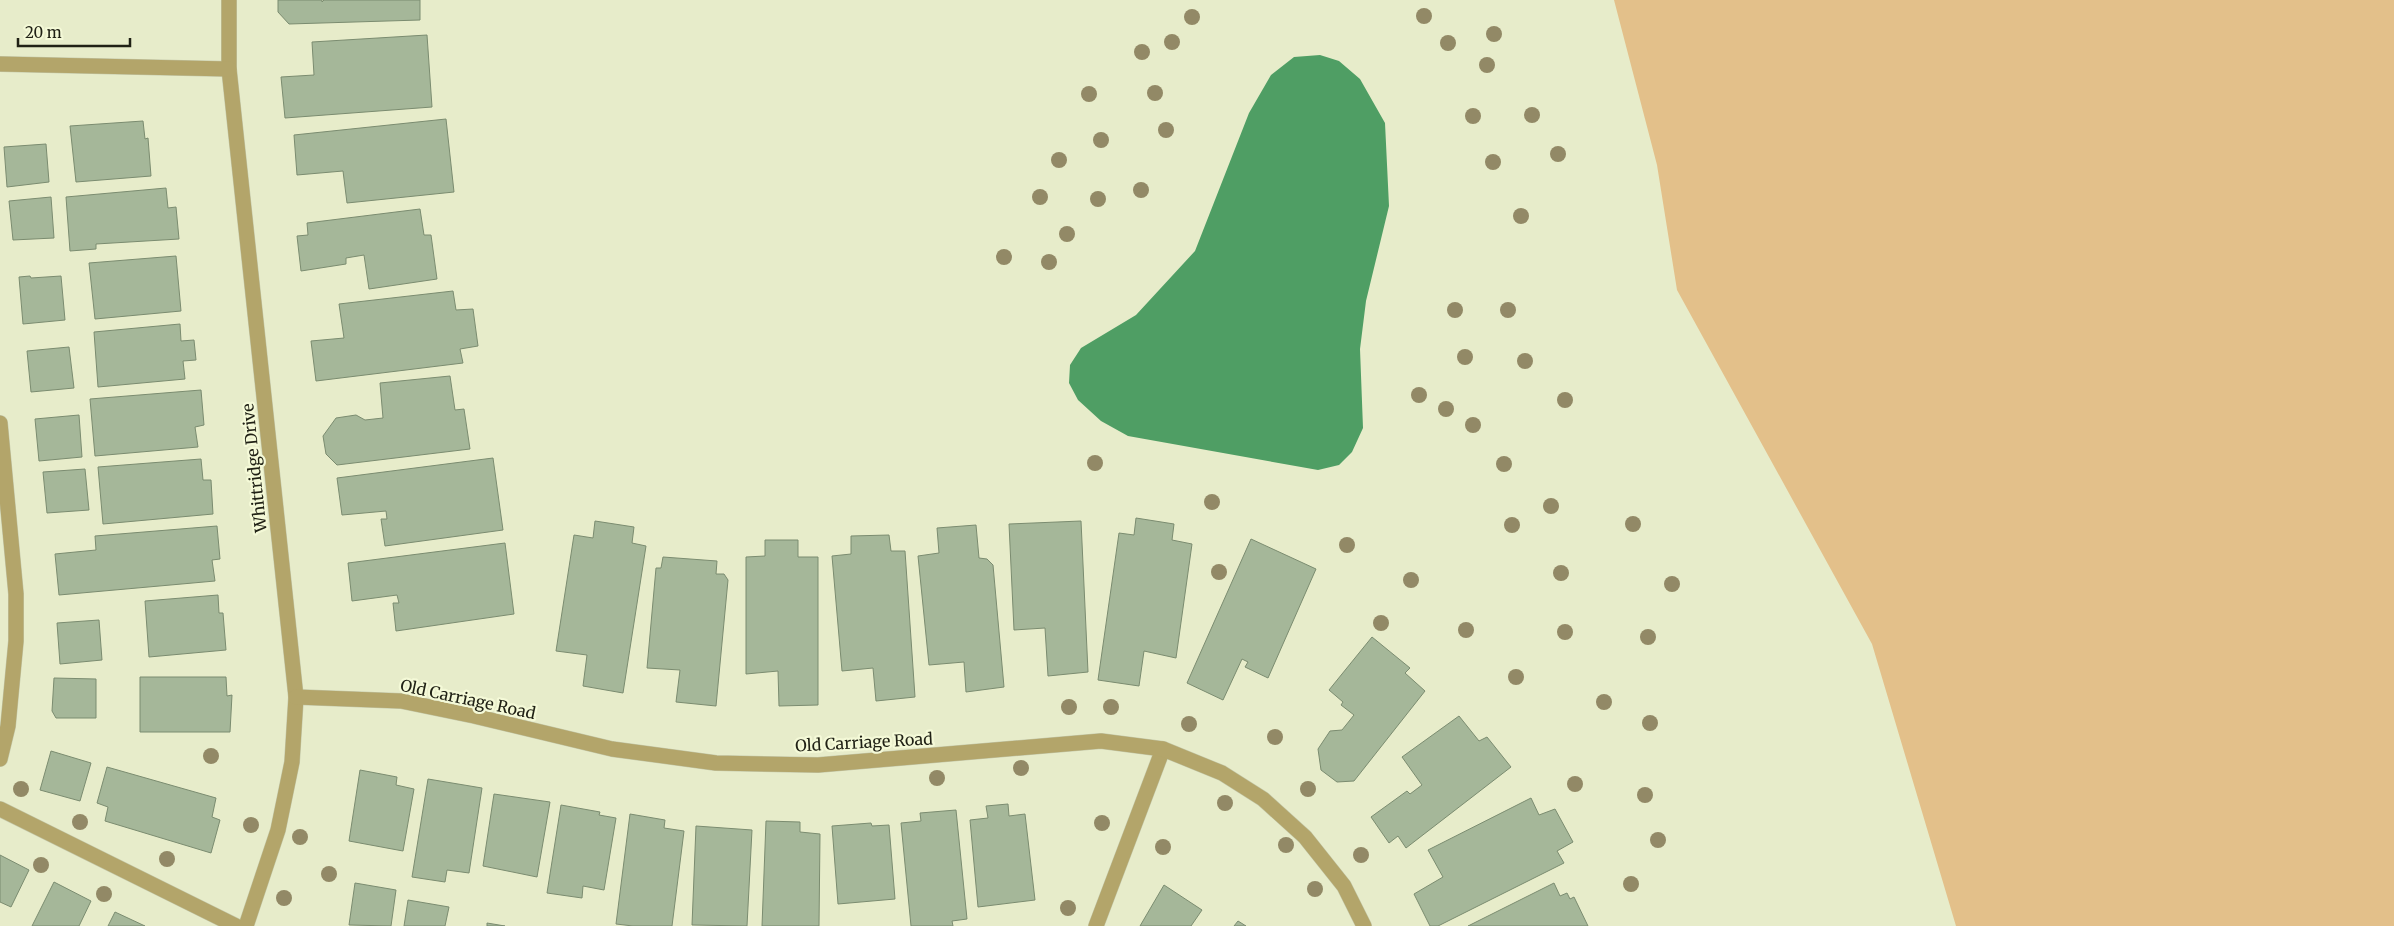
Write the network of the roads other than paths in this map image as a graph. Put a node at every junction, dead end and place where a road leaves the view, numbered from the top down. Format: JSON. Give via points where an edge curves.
{"nodes":[{"id":1,"x":229,"y":0,"type":"edge"},
{"id":2,"x":0,"y":64,"type":"edge"},
{"id":3,"x":229,"y":69,"type":"junction"},
{"id":4,"x":0,"y":423,"type":"edge"},
{"id":5,"x":296,"y":697,"type":"junction"},
{"id":6,"x":1163,"y":749,"type":"junction"},
{"id":7,"x":0,"y":760,"type":"edge"},
{"id":8,"x":0,"y":809,"type":"edge"},
{"id":9,"x":236,"y":926,"type":"edge"},
{"id":10,"x":246,"y":926,"type":"edge"},
{"id":11,"x":1096,"y":926,"type":"edge"},
{"id":12,"x":1364,"y":926,"type":"edge"}],
"edges":[{"from":1,"to":3,"type":"street","name":"Whittridge Drive"},
{"from":2,"to":3,"type":"street"},
{"from":3,"to":5,"type":"street","name":"Whittridge Drive"},
{"from":4,"to":7,"type":"street","via":[[16,594],[16,641],[8,726]]},
{"from":5,"to":6,"type":"street","name":"Old Carriage Road","via":[[401,702],[612,749],[716,763],[818,765],[1101,742]]},
{"from":5,"to":10,"type":"street","name":"Whittridge Drive","via":[[292,762],[278,830]]},
{"from":6,"to":11,"type":"street"},
{"from":6,"to":12,"type":"street","name":"Old Carriage Road","via":[[1222,773],[1263,799],[1311,844],[1344,886]]},
{"from":8,"to":9,"type":"street"}]}
